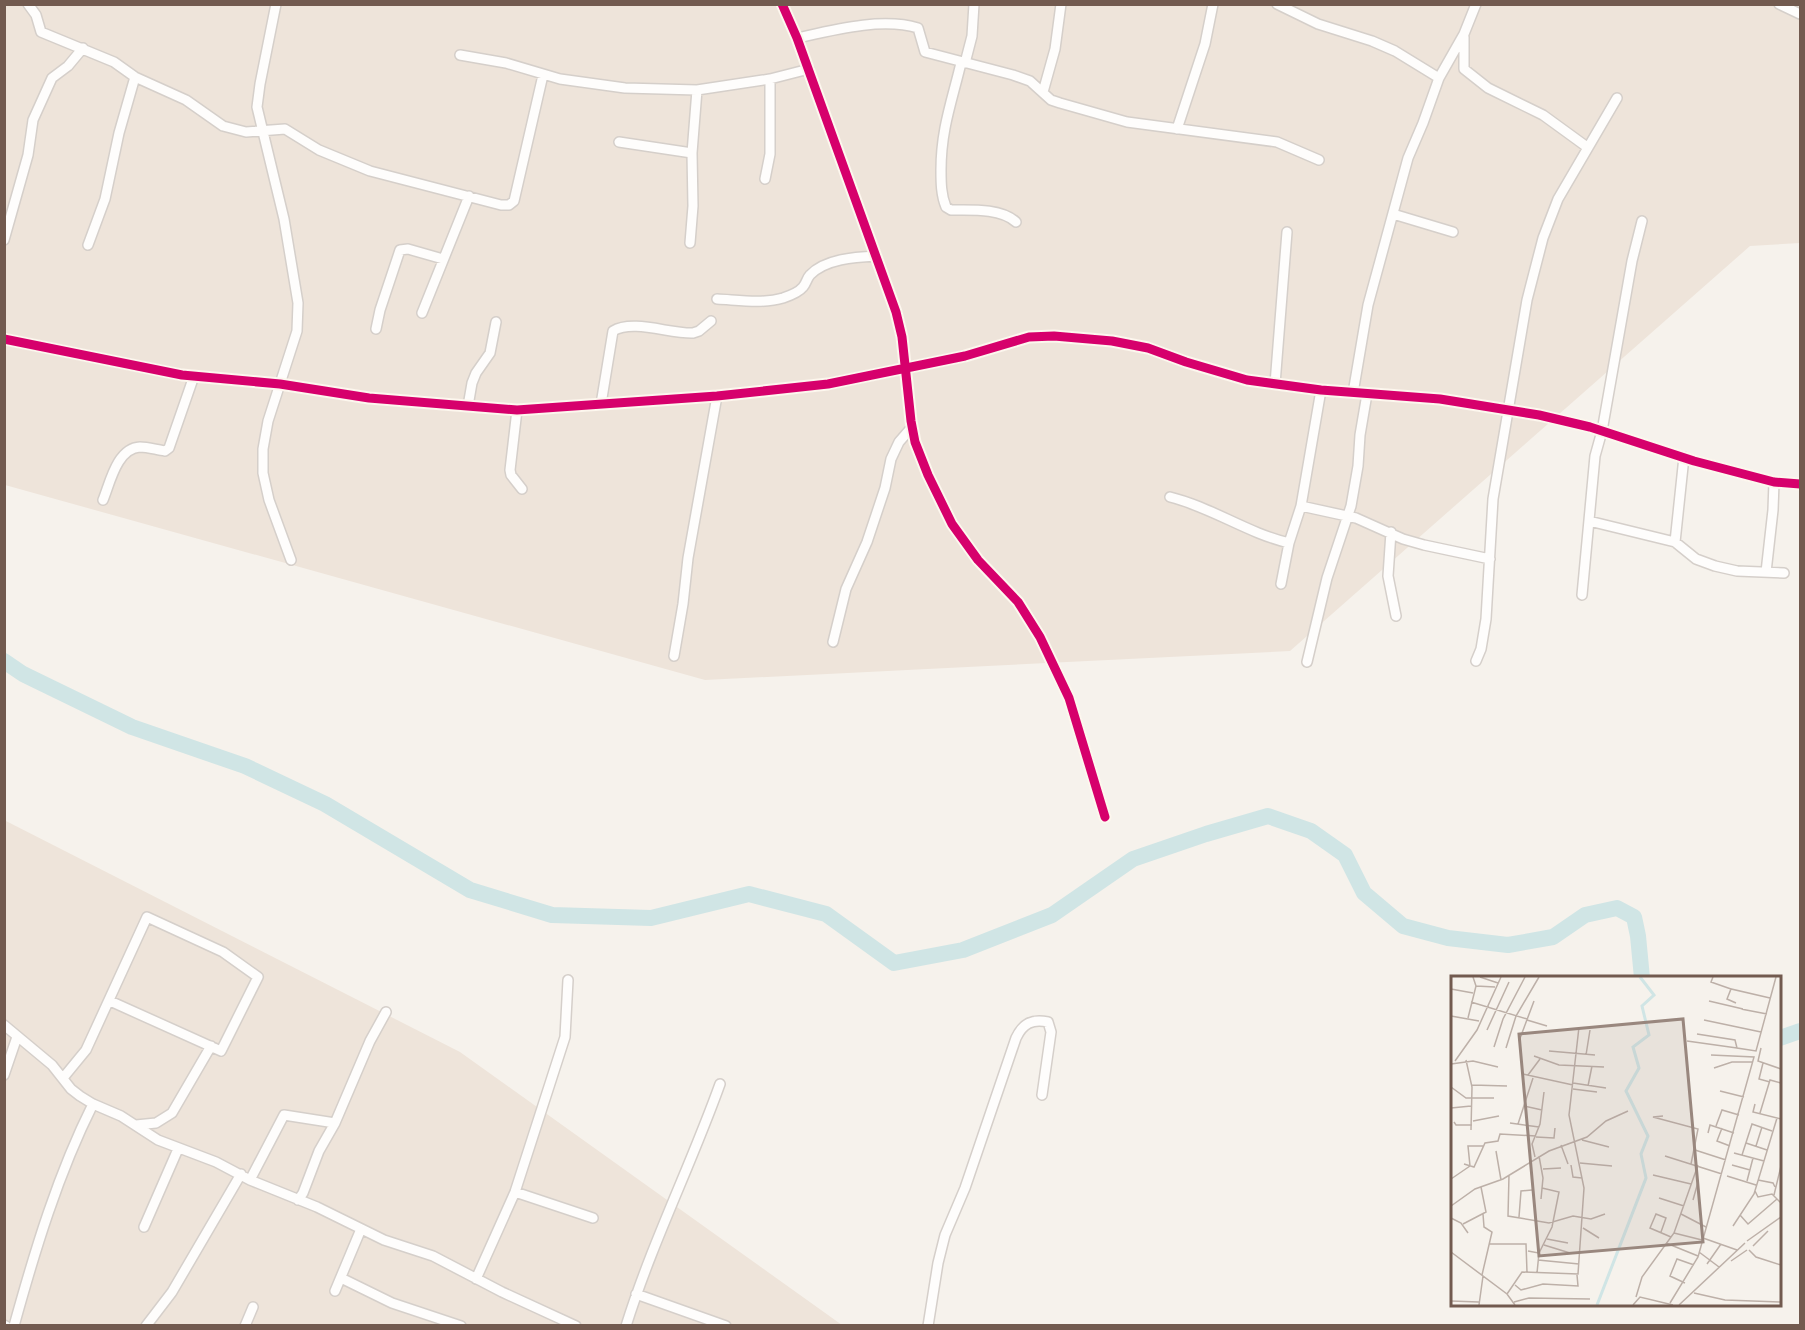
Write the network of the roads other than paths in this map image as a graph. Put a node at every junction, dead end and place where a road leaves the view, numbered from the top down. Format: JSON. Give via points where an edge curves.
{"nodes":[{"id":1,"x":28,"y":4,"type":"edge"},
{"id":2,"x":276,"y":4,"type":"edge"},
{"id":3,"x":782,"y":4,"type":"edge"},
{"id":4,"x":974,"y":4,"type":"edge"},
{"id":5,"x":1061,"y":4,"type":"edge"},
{"id":6,"x":1213,"y":4,"type":"edge"},
{"id":7,"x":1277,"y":4,"type":"edge"},
{"id":8,"x":1476,"y":4,"type":"edge"},
{"id":9,"x":1779,"y":4,"type":"edge"},
{"id":10,"x":1800,"y":14,"type":"edge"},
{"id":11,"x":1464,"y":34,"type":"junction"},
{"id":12,"x":797,"y":38,"type":"junction"},
{"id":13,"x":83,"y":48,"type":"junction"},
{"id":14,"x":460,"y":55,"type":"dead end"},
{"id":15,"x":963,"y":63,"type":"junction"},
{"id":16,"x":809,"y":69,"type":"junction"},
{"id":17,"x":543,"y":75,"type":"junction"},
{"id":18,"x":135,"y":77,"type":"junction"},
{"id":19,"x":1439,"y":78,"type":"junction"},
{"id":20,"x":770,"y":79,"type":"junction"},
{"id":21,"x":697,"y":90,"type":"junction"},
{"id":22,"x":1043,"y":92,"type":"junction"},
{"id":23,"x":1617,"y":98,"type":"dead end"},
{"id":24,"x":262,"y":129,"type":"junction"},
{"id":25,"x":1177,"y":129,"type":"junction"},
{"id":26,"x":620,"y":142,"type":"dead end"},
{"id":27,"x":1587,"y":147,"type":"junction"},
{"id":28,"x":692,"y":153,"type":"junction"},
{"id":29,"x":1320,"y":160,"type":"dead end"},
{"id":30,"x":765,"y":179,"type":"dead end"},
{"id":31,"x":469,"y":196,"type":"junction"},
{"id":32,"x":1393,"y":214,"type":"junction"},
{"id":33,"x":1642,"y":221,"type":"dead end"},
{"id":34,"x":1016,"y":222,"type":"dead end"},
{"id":35,"x":1287,"y":232,"type":"dead end"},
{"id":36,"x":1453,"y":232,"type":"dead end"},
{"id":37,"x":4,"y":240,"type":"edge"},
{"id":38,"x":690,"y":243,"type":"dead end"},
{"id":39,"x":88,"y":245,"type":"dead end"},
{"id":40,"x":876,"y":256,"type":"junction"},
{"id":41,"x":443,"y":259,"type":"junction"},
{"id":42,"x":717,"y":299,"type":"dead end"},
{"id":43,"x":422,"y":313,"type":"dead end"},
{"id":44,"x":711,"y":321,"type":"dead end"},
{"id":45,"x":496,"y":322,"type":"dead end"},
{"id":46,"x":376,"y":329,"type":"dead end"},
{"id":47,"x":4,"y":339,"type":"edge"},
{"id":48,"x":905,"y":368,"type":"junction"},
{"id":49,"x":194,"y":376,"type":"junction"},
{"id":50,"x":279,"y":384,"type":"junction"},
{"id":51,"x":1275,"y":384,"type":"junction"},
{"id":52,"x":1321,"y":390,"type":"junction"},
{"id":53,"x":1353,"y":393,"type":"junction"},
{"id":54,"x":1367,"y":394,"type":"junction"},
{"id":55,"x":717,"y":396,"type":"junction"},
{"id":56,"x":601,"y":404,"type":"junction"},
{"id":57,"x":468,"y":406,"type":"junction"},
{"id":58,"x":517,"y":410,"type":"junction"},
{"id":59,"x":1507,"y":410,"type":"junction"},
{"id":60,"x":912,"y":426,"type":"junction"},
{"id":61,"x":1602,"y":431,"type":"junction"},
{"id":62,"x":1684,"y":457,"type":"junction"},
{"id":63,"x":1774,"y":482,"type":"junction"},
{"id":64,"x":1800,"y":484,"type":"edge"},
{"id":65,"x":522,"y":489,"type":"dead end"},
{"id":66,"x":1170,"y":497,"type":"dead end"},
{"id":67,"x":103,"y":500,"type":"dead end"},
{"id":68,"x":1301,"y":506,"type":"junction"},
{"id":69,"x":1348,"y":515,"type":"junction"},
{"id":70,"x":1589,"y":521,"type":"junction"},
{"id":71,"x":1391,"y":532,"type":"junction"},
{"id":72,"x":1675,"y":542,"type":"junction"},
{"id":73,"x":1289,"y":543,"type":"junction"},
{"id":74,"x":1490,"y":559,"type":"junction"},
{"id":75,"x":291,"y":560,"type":"dead end"},
{"id":76,"x":1766,"y":572,"type":"junction"},
{"id":77,"x":1784,"y":573,"type":"dead end"},
{"id":78,"x":1281,"y":584,"type":"dead end"},
{"id":79,"x":1582,"y":595,"type":"dead end"},
{"id":80,"x":1396,"y":616,"type":"dead end"},
{"id":81,"x":833,"y":642,"type":"dead end"},
{"id":82,"x":674,"y":656,"type":"dead end"},
{"id":83,"x":1476,"y":661,"type":"dead end"},
{"id":84,"x":1307,"y":662,"type":"dead end"},
{"id":85,"x":1106,"y":817,"type":"dead end"},
{"id":86,"x":568,"y":980,"type":"dead end"},
{"id":87,"x":110,"y":1001,"type":"junction"},
{"id":88,"x":386,"y":1012,"type":"dead end"},
{"id":89,"x":4,"y":1025,"type":"edge"},
{"id":90,"x":17,"y":1037,"type":"junction"},
{"id":91,"x":211,"y":1046,"type":"junction"},
{"id":92,"x":4,"y":1075,"type":"edge"},
{"id":93,"x":63,"y":1078,"type":"junction"},
{"id":94,"x":720,"y":1084,"type":"dead end"},
{"id":95,"x":1042,"y":1095,"type":"dead end"},
{"id":96,"x":93,"y":1104,"type":"junction"},
{"id":97,"x":335,"y":1124,"type":"junction"},
{"id":98,"x":136,"y":1125,"type":"junction"},
{"id":99,"x":178,"y":1149,"type":"junction"},
{"id":100,"x":241,"y":1174,"type":"junction"},
{"id":101,"x":250,"y":1180,"type":"junction"},
{"id":102,"x":514,"y":1192,"type":"junction"},
{"id":103,"x":298,"y":1200,"type":"junction"},
{"id":104,"x":593,"y":1218,"type":"dead end"},
{"id":105,"x":144,"y":1227,"type":"dead end"},
{"id":106,"x":361,"y":1229,"type":"junction"},
{"id":107,"x":341,"y":1278,"type":"junction"},
{"id":108,"x":477,"y":1279,"type":"junction"},
{"id":109,"x":335,"y":1291,"type":"dead end"},
{"id":110,"x":636,"y":1294,"type":"junction"},
{"id":111,"x":253,"y":1307,"type":"dead end"},
{"id":112,"x":14,"y":1326,"type":"edge"},
{"id":113,"x":146,"y":1326,"type":"edge"},
{"id":114,"x":245,"y":1326,"type":"edge"},
{"id":115,"x":461,"y":1326,"type":"edge"},
{"id":116,"x":576,"y":1326,"type":"edge"},
{"id":117,"x":626,"y":1326,"type":"edge"},
{"id":118,"x":726,"y":1326,"type":"edge"},
{"id":119,"x":928,"y":1326,"type":"edge"}],
"edges":[{"from":1,"to":13,"type":"street","via":[[41,32]]},
{"from":2,"to":24,"type":"street","via":[[257,107]]},
{"from":3,"to":12,"type":"street"},
{"from":4,"to":15,"type":"street","via":[[972,36]]},
{"from":5,"to":22,"type":"street","via":[[1055,49]]},
{"from":6,"to":25,"type":"street","via":[[1205,44]]},
{"from":7,"to":19,"type":"street","via":[[1318,24],[1395,51]]},
{"from":8,"to":11,"type":"street"},
{"from":9,"to":10,"type":"street"},
{"from":11,"to":19,"type":"street"},
{"from":11,"to":27,"type":"street","via":[[1464,69],[1488,88],[1543,115]]},
{"from":12,"to":15,"type":"street","via":[[855,26],[909,25],[918,28],[925,52]]},
{"from":12,"to":16,"type":"street"},
{"from":13,"to":18,"type":"street"},
{"from":13,"to":37,"type":"street","via":[[52,78],[33,120],[28,155]]},
{"from":14,"to":17,"type":"street"},
{"from":15,"to":22,"type":"street","via":[[1014,75]]},
{"from":15,"to":34,"type":"street","via":[[942,139],[943,201],[951,210],[1000,214]]},
{"from":16,"to":20,"type":"street"},
{"from":16,"to":40,"type":"street"},
{"from":17,"to":21,"type":"street","via":[[625,88]]},
{"from":17,"to":31,"type":"street","via":[[514,201],[501,205]]},
{"from":18,"to":24,"type":"street","via":[[186,100],[224,126],[246,132]]},
{"from":18,"to":39,"type":"street","via":[[105,200]]},
{"from":19,"to":32,"type":"street","via":[[1408,158]]},
{"from":20,"to":21,"type":"street"},
{"from":20,"to":30,"type":"street","via":[[770,154]]},
{"from":21,"to":28,"type":"street"},
{"from":22,"to":25,"type":"street","via":[[1051,100],[1127,122]]},
{"from":23,"to":27,"type":"street"},
{"from":24,"to":31,"type":"street","via":[[285,129],[319,150],[370,171]]},
{"from":24,"to":50,"type":"street","via":[[284,219],[298,303],[297,331]]},
{"from":25,"to":29,"type":"street","via":[[1277,142]]},
{"from":26,"to":28,"type":"street"},
{"from":27,"to":59,"type":"street","via":[[1558,199],[1543,237]]},
{"from":28,"to":38,"type":"street"},
{"from":31,"to":41,"type":"street"},
{"from":32,"to":36,"type":"street"},
{"from":32,"to":53,"type":"street","via":[[1368,305]]},
{"from":33,"to":61,"type":"street"},
{"from":35,"to":51,"type":"street"},
{"from":40,"to":42,"type":"street","via":[[821,267],[799,291],[783,298]]},
{"from":40,"to":48,"type":"street","via":[[896,312]]},
{"from":41,"to":43,"type":"street"},
{"from":41,"to":46,"type":"street","via":[[400,250]]},
{"from":44,"to":56,"type":"street","via":[[693,333],[641,327],[613,331]]},
{"from":45,"to":57,"type":"street","via":[[490,353],[476,373]]},
{"from":47,"to":49,"type":"street"},
{"from":48,"to":51,"type":"street","via":[[965,356],[1029,336],[1054,336],[1148,348],[1229,376]]},
{"from":48,"to":55,"type":"street","via":[[828,384]]},
{"from":48,"to":60,"type":"street"},
{"from":49,"to":50,"type":"street"},
{"from":49,"to":67,"type":"street","via":[[169,448],[165,451],[139,447],[125,454]]},
{"from":50,"to":57,"type":"street","via":[[369,398]]},
{"from":50,"to":75,"type":"street","via":[[263,448],[263,473]]},
{"from":51,"to":52,"type":"street"},
{"from":52,"to":53,"type":"street"},
{"from":52,"to":68,"type":"street"},
{"from":53,"to":54,"type":"street"},
{"from":54,"to":59,"type":"street","via":[[1440,399]]},
{"from":54,"to":69,"type":"street"},
{"from":55,"to":56,"type":"street"},
{"from":55,"to":82,"type":"street"},
{"from":56,"to":58,"type":"street"},
{"from":57,"to":58,"type":"street"},
{"from":58,"to":65,"type":"street","via":[[510,470]]},
{"from":59,"to":61,"type":"street"},
{"from":59,"to":74,"type":"street","via":[[1493,499]]},
{"from":60,"to":81,"type":"street","via":[[891,459],[867,542],[846,589]]},
{"from":60,"to":85,"type":"street","via":[[928,475],[952,524],[978,560],[1018,602],[1040,637],[1069,698]]},
{"from":61,"to":62,"type":"street"},
{"from":61,"to":70,"type":"street","via":[[1595,456]]},
{"from":62,"to":63,"type":"street"},
{"from":62,"to":72,"type":"street"},
{"from":63,"to":64,"type":"street"},
{"from":63,"to":76,"type":"street"},
{"from":66,"to":73,"type":"street"},
{"from":68,"to":69,"type":"street"},
{"from":68,"to":73,"type":"street"},
{"from":69,"to":71,"type":"street"},
{"from":69,"to":84,"type":"street","via":[[1327,578]]},
{"from":70,"to":72,"type":"street"},
{"from":70,"to":79,"type":"street"},
{"from":71,"to":74,"type":"street","via":[[1424,545]]},
{"from":71,"to":80,"type":"street","via":[[1388,576]]},
{"from":72,"to":76,"type":"street","via":[[1696,560],[1737,571]]},
{"from":73,"to":78,"type":"street"},
{"from":74,"to":83,"type":"street","via":[[1486,619]]},
{"from":76,"to":77,"type":"street"},
{"from":86,"to":102,"type":"street","via":[[565,1037]]},
{"from":87,"to":91,"type":"street"},
{"from":87,"to":91,"type":"street","via":[[147,917],[224,952],[258,977],[221,1051]]},
{"from":87,"to":93,"type":"street","via":[[86,1050]]},
{"from":88,"to":97,"type":"street"},
{"from":89,"to":90,"type":"street"},
{"from":90,"to":92,"type":"street"},
{"from":90,"to":93,"type":"street"},
{"from":91,"to":98,"type":"street","via":[[172,1113],[156,1122]]},
{"from":93,"to":96,"type":"street","via":[[71,1089]]},
{"from":94,"to":110,"type":"street"},
{"from":95,"to":119,"type":"street","via":[[1051,1032],[1048,1022],[1041,1021],[1022,1026],[1016,1038],[945,1235]]},
{"from":96,"to":98,"type":"street"},
{"from":96,"to":112,"type":"street","via":[[38,1238]]},
{"from":97,"to":101,"type":"street","via":[[284,1115]]},
{"from":97,"to":103,"type":"street"},
{"from":98,"to":99,"type":"street"},
{"from":99,"to":100,"type":"street"},
{"from":99,"to":105,"type":"street"},
{"from":100,"to":101,"type":"street"},
{"from":100,"to":113,"type":"street","via":[[172,1292]]},
{"from":101,"to":103,"type":"street"},
{"from":102,"to":104,"type":"street"},
{"from":102,"to":108,"type":"street"},
{"from":103,"to":106,"type":"street"},
{"from":106,"to":107,"type":"street"},
{"from":106,"to":108,"type":"street","via":[[433,1256]]},
{"from":107,"to":109,"type":"street"},
{"from":107,"to":115,"type":"street","via":[[392,1303]]},
{"from":108,"to":116,"type":"street"},
{"from":110,"to":117,"type":"street"},
{"from":110,"to":118,"type":"street"},
{"from":111,"to":114,"type":"street"}]}
